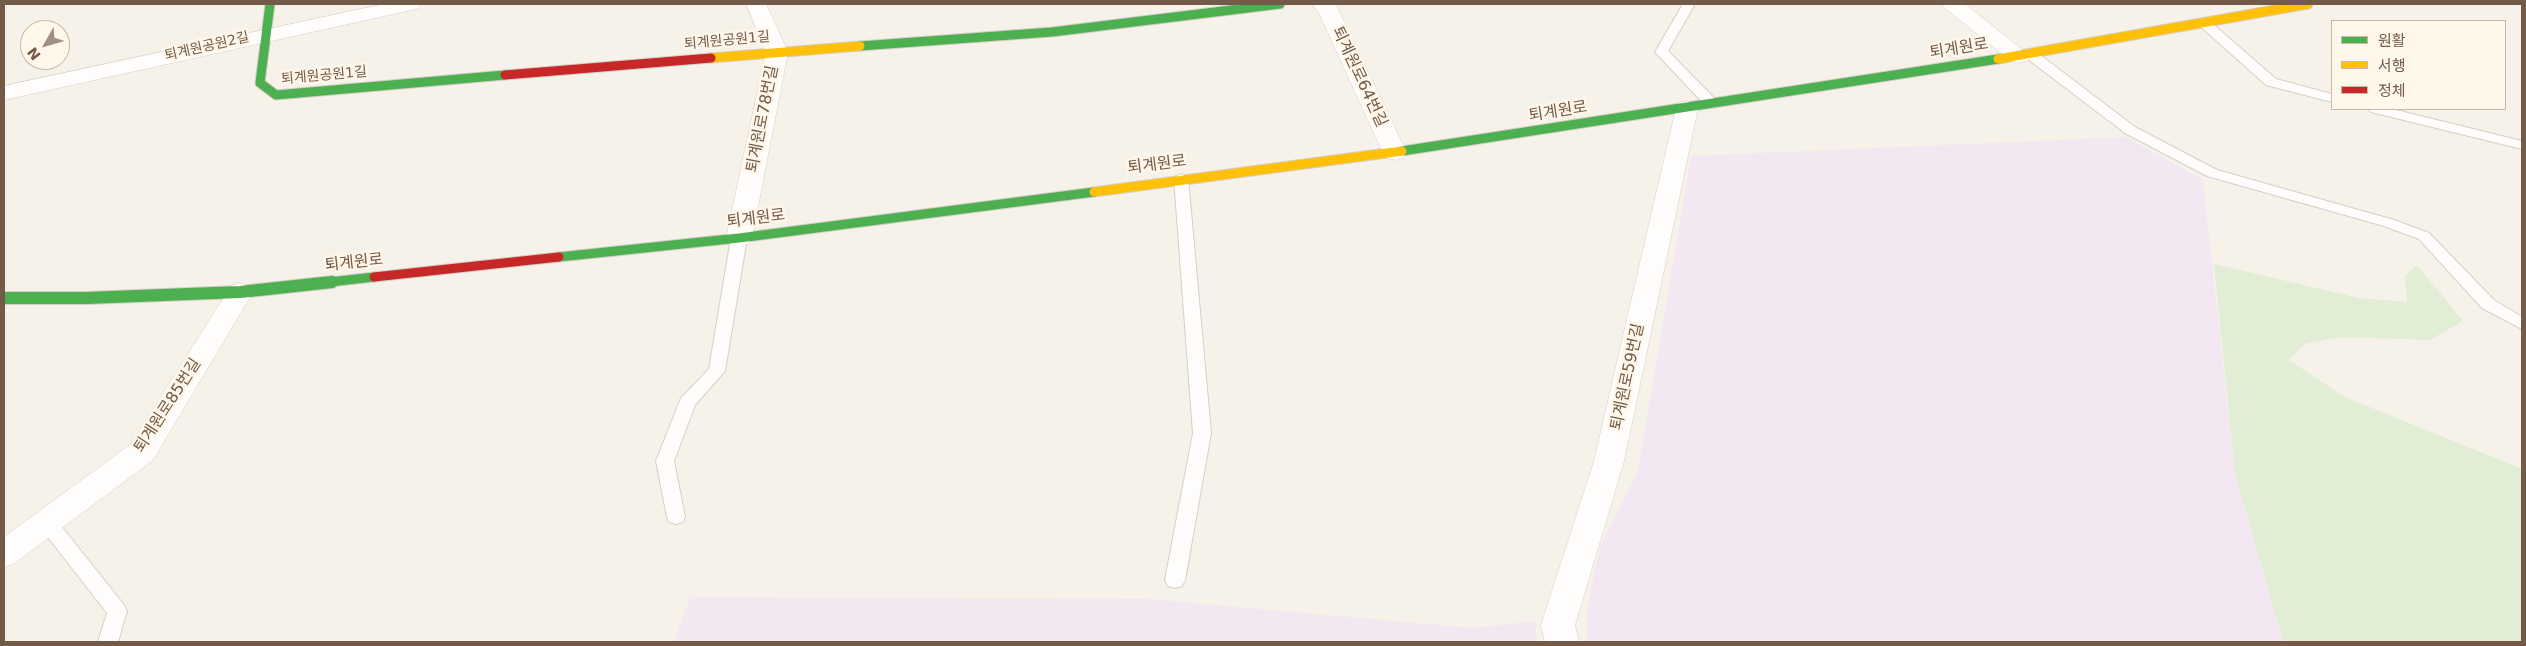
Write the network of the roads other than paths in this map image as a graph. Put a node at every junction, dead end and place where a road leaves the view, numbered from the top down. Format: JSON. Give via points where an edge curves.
{"nodes":[{"id":1,"x":270,"y":4,"type":"edge"},
{"id":2,"x":412,"y":4,"type":"edge"},
{"id":3,"x":756,"y":4,"type":"edge"},
{"id":4,"x":1280,"y":4,"type":"edge"},
{"id":5,"x":1322,"y":4,"type":"edge"},
{"id":6,"x":1689,"y":4,"type":"edge"},
{"id":7,"x":1952,"y":4,"type":"edge"},
{"id":8,"x":2308,"y":4,"type":"edge"},
{"id":9,"x":2258,"y":7,"type":"edge"},
{"id":10,"x":2203,"y":22,"type":"junction"},
{"id":11,"x":266,"y":34,"type":"junction"},
{"id":12,"x":777,"y":52,"type":"junction"},
{"id":13,"x":2024,"y":55,"type":"junction"},
{"id":14,"x":4,"y":93,"type":"edge"},
{"id":15,"x":2331,"y":98,"type":"edge"},
{"id":16,"x":1700,"y":106,"type":"junction"},
{"id":17,"x":2380,"y":110,"type":"edge"},
{"id":18,"x":2522,"y":145,"type":"edge"},
{"id":19,"x":1395,"y":153,"type":"junction"},
{"id":20,"x":1181,"y":178,"type":"junction"},
{"id":21,"x":739,"y":238,"type":"junction"},
{"id":22,"x":240,"y":292,"type":"junction"},
{"id":23,"x":4,"y":298,"type":"edge"},
{"id":24,"x":2522,"y":324,"type":"edge"},
{"id":25,"x":676,"y":517,"type":"dead end"},
{"id":26,"x":47,"y":522,"type":"junction"},
{"id":27,"x":4,"y":554,"type":"edge"},
{"id":28,"x":1175,"y":580,"type":"dead end"},
{"id":29,"x":108,"y":642,"type":"edge"},
{"id":30,"x":1562,"y":642,"type":"edge"}],
"edges":[{"from":1,"to":11,"type":"street","name":"퇴계원공원1길"},
{"from":2,"to":11,"type":"street","name":"퇴계원공원2길"},
{"from":3,"to":12,"type":"street","name":"퇴계원로78번길"},
{"from":4,"to":12,"type":"street","name":"퇴계원공원1길","via":[[1052,32]]},
{"from":5,"to":19,"type":"street","name":"퇴계원로64번길","via":[[1327,7]]},
{"from":6,"to":16,"type":"lane","via":[[1661,52]]},
{"from":7,"to":13,"type":"street"},
{"from":8,"to":9,"type":"street","name":"퇴계원로"},
{"from":9,"to":10,"type":"street","name":"퇴계원로"},
{"from":10,"to":13,"type":"street","name":"퇴계원로"},
{"from":10,"to":15,"type":"lane","via":[[2270,82]]},
{"from":11,"to":12,"type":"street","name":"퇴계원공원1길","via":[[260,84],[276,95]]},
{"from":11,"to":14,"type":"street","name":"퇴계원공원2길"},
{"from":12,"to":21,"type":"street","name":"퇴계원로78번길"},
{"from":13,"to":16,"type":"street","name":"퇴계원로"},
{"from":13,"to":24,"type":"lane","via":[[2130,130],[2212,173],[2389,222],[2424,236],[2488,304]]},
{"from":16,"to":19,"type":"street","name":"퇴계원로"},
{"from":16,"to":30,"type":"street","name":"퇴계원로59번길","via":[[1609,461],[1558,625]]},
{"from":17,"to":18,"type":"lane"},
{"from":19,"to":20,"type":"street","name":"퇴계원로"},
{"from":20,"to":21,"type":"street","name":"퇴계원로"},
{"from":20,"to":28,"type":"lane","via":[[1202,433]]},
{"from":21,"to":22,"type":"street","name":"퇴계원로"},
{"from":21,"to":25,"type":"lane","via":[[718,371],[687,402],[665,461]]},
{"from":22,"to":23,"type":"street","name":"퇴계원로"},
{"from":22,"to":26,"type":"street","name":"퇴계원로85번길","via":[[142,452]]},
{"from":26,"to":27,"type":"street","name":"퇴계원로85번길"},
{"from":26,"to":29,"type":"lane","via":[[117,611]]}]}
